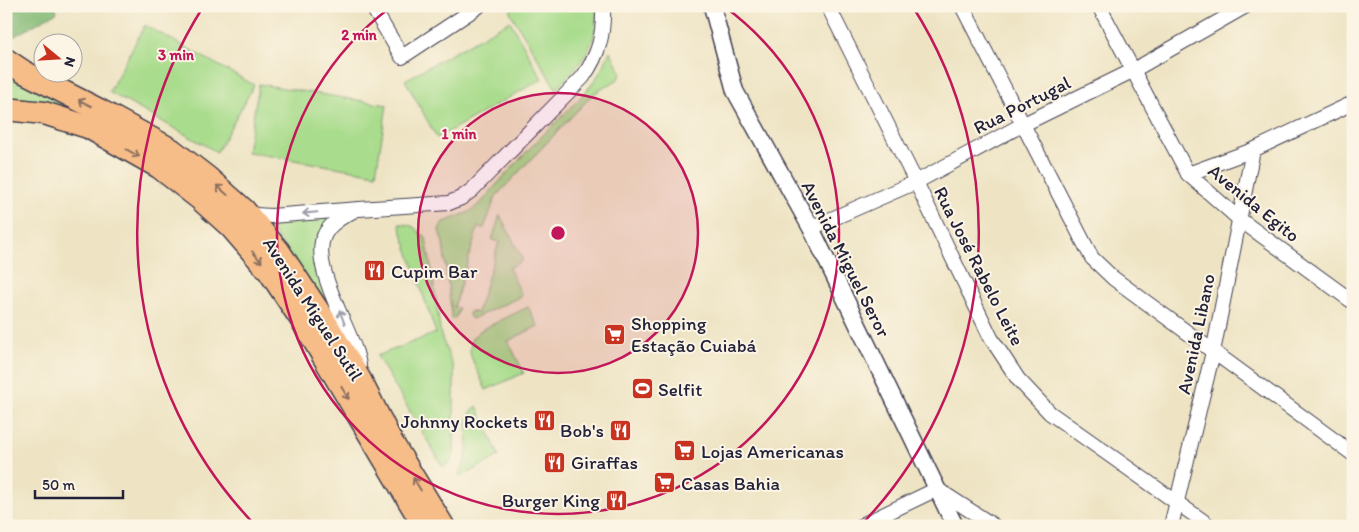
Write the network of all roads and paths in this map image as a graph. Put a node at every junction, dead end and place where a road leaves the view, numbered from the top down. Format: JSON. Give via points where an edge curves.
{"nodes":[{"id":1,"x":372,"y":6,"type":"edge"},
{"id":2,"x":479,"y":6,"type":"edge"},
{"id":3,"x":603,"y":6,"type":"edge"},
{"id":4,"x":712,"y":6,"type":"edge"},
{"id":5,"x":828,"y":6,"type":"edge"},
{"id":6,"x":962,"y":6,"type":"edge"},
{"id":7,"x":1099,"y":6,"type":"edge"},
{"id":8,"x":1246,"y":6,"type":"edge"},
{"id":9,"x":6,"y":60,"type":"edge"},
{"id":10,"x":1132,"y":71,"type":"junction"},
{"id":11,"x":1351,"y":105,"type":"edge"},
{"id":12,"x":6,"y":109,"type":"edge"},
{"id":13,"x":1022,"y":125,"type":"junction"},
{"id":14,"x":1253,"y":150,"type":"junction"},
{"id":15,"x":1188,"y":174,"type":"junction"},
{"id":16,"x":916,"y":182,"type":"junction"},
{"id":17,"x":358,"y":208,"type":"junction"},
{"id":18,"x":244,"y":210,"type":"junction"},
{"id":19,"x":1239,"y":219,"type":"junction"},
{"id":20,"x":811,"y":228,"type":"junction"},
{"id":21,"x":1353,"y":302,"type":"edge"},
{"id":22,"x":1213,"y":352,"type":"junction"},
{"id":23,"x":360,"y":380,"type":"junction"},
{"id":24,"x":1353,"y":454,"type":"edge"},
{"id":25,"x":937,"y":489,"type":"junction"},
{"id":26,"x":1177,"y":502,"type":"junction"},
{"id":27,"x":864,"y":524,"type":"dead end"},
{"id":28,"x":424,"y":526,"type":"edge"},
{"id":29,"x":443,"y":526,"type":"edge"},
{"id":30,"x":955,"y":526,"type":"edge"},
{"id":31,"x":994,"y":526,"type":"edge"},
{"id":32,"x":1172,"y":526,"type":"edge"},
{"id":33,"x":1210,"y":526,"type":"edge"}],
"edges":[{"from":1,"to":2,"type":"street","via":[[402,58]]},
{"from":3,"to":17,"type":"street","via":[[601,39],[583,77],[472,190],[449,203]]},
{"from":4,"to":20,"type":"street","name":"Avenida Miguel Seror","via":[[735,91]]},
{"from":5,"to":16,"type":"street","name":"Rua José Rabelo Leite"},
{"from":6,"to":13,"type":"street"},
{"from":7,"to":10,"type":"street","name":"Avenida Egito"},
{"from":8,"to":10,"type":"street","name":"Rua Portugal"},
{"from":18,"to":9,"type":"highway","name":"Avenida Miguel Sutil","one_way":true,"via":[[172,150]]},
{"from":10,"to":13,"type":"street","name":"Rua Portugal"},
{"from":10,"to":15,"type":"street","name":"Avenida Egito"},
{"from":11,"to":14,"type":"street"},
{"from":12,"to":28,"type":"highway","name":"Avenida Miguel Sutil","one_way":true,"via":[[44,112],[88,127],[160,167],[231,227],[269,271],[303,322]]},
{"from":13,"to":16,"type":"street","name":"Rua Portugal"},
{"from":13,"to":22,"type":"street","via":[[1092,258],[1113,278]]},
{"from":14,"to":15,"type":"street"},
{"from":14,"to":19,"type":"street","name":"Avenida Libano"},
{"from":15,"to":19,"type":"street","name":"Avenida Egito"},
{"from":16,"to":20,"type":"street","name":"Rua Portugal"},
{"from":16,"to":26,"type":"street","name":"Rua José Rabelo Leite","via":[[991,338],[1018,379],[1050,413]]},
{"from":17,"to":18,"type":"street","one_way":true,"via":[[271,216]]},
{"from":23,"to":17,"type":"street","one_way":true,"via":[[355,350],[324,273],[321,257],[324,234],[343,216]]},
{"from":18,"to":23,"type":"highway","name":"Avenida Miguel Sutil","via":[[301,283]]},
{"from":19,"to":21,"type":"street","name":"Avenida Egito"},
{"from":19,"to":22,"type":"street","name":"Avenida Libano"},
{"from":20,"to":25,"type":"street","name":"Avenida Miguel Seror"},
{"from":22,"to":24,"type":"street"},
{"from":22,"to":26,"type":"street","name":"Avenida Libano"},
{"from":29,"to":23,"type":"highway","name":"Avenida Miguel Sutil","one_way":true,"via":[[391,441]]},
{"from":25,"to":27,"type":"street"},
{"from":25,"to":30,"type":"street","name":"Avenida Miguel Seror"},
{"from":25,"to":31,"type":"street"},
{"from":26,"to":32,"type":"street","name":"Avenida Libano"},
{"from":26,"to":33,"type":"street","name":"Rua José Rabelo Leite"}]}
